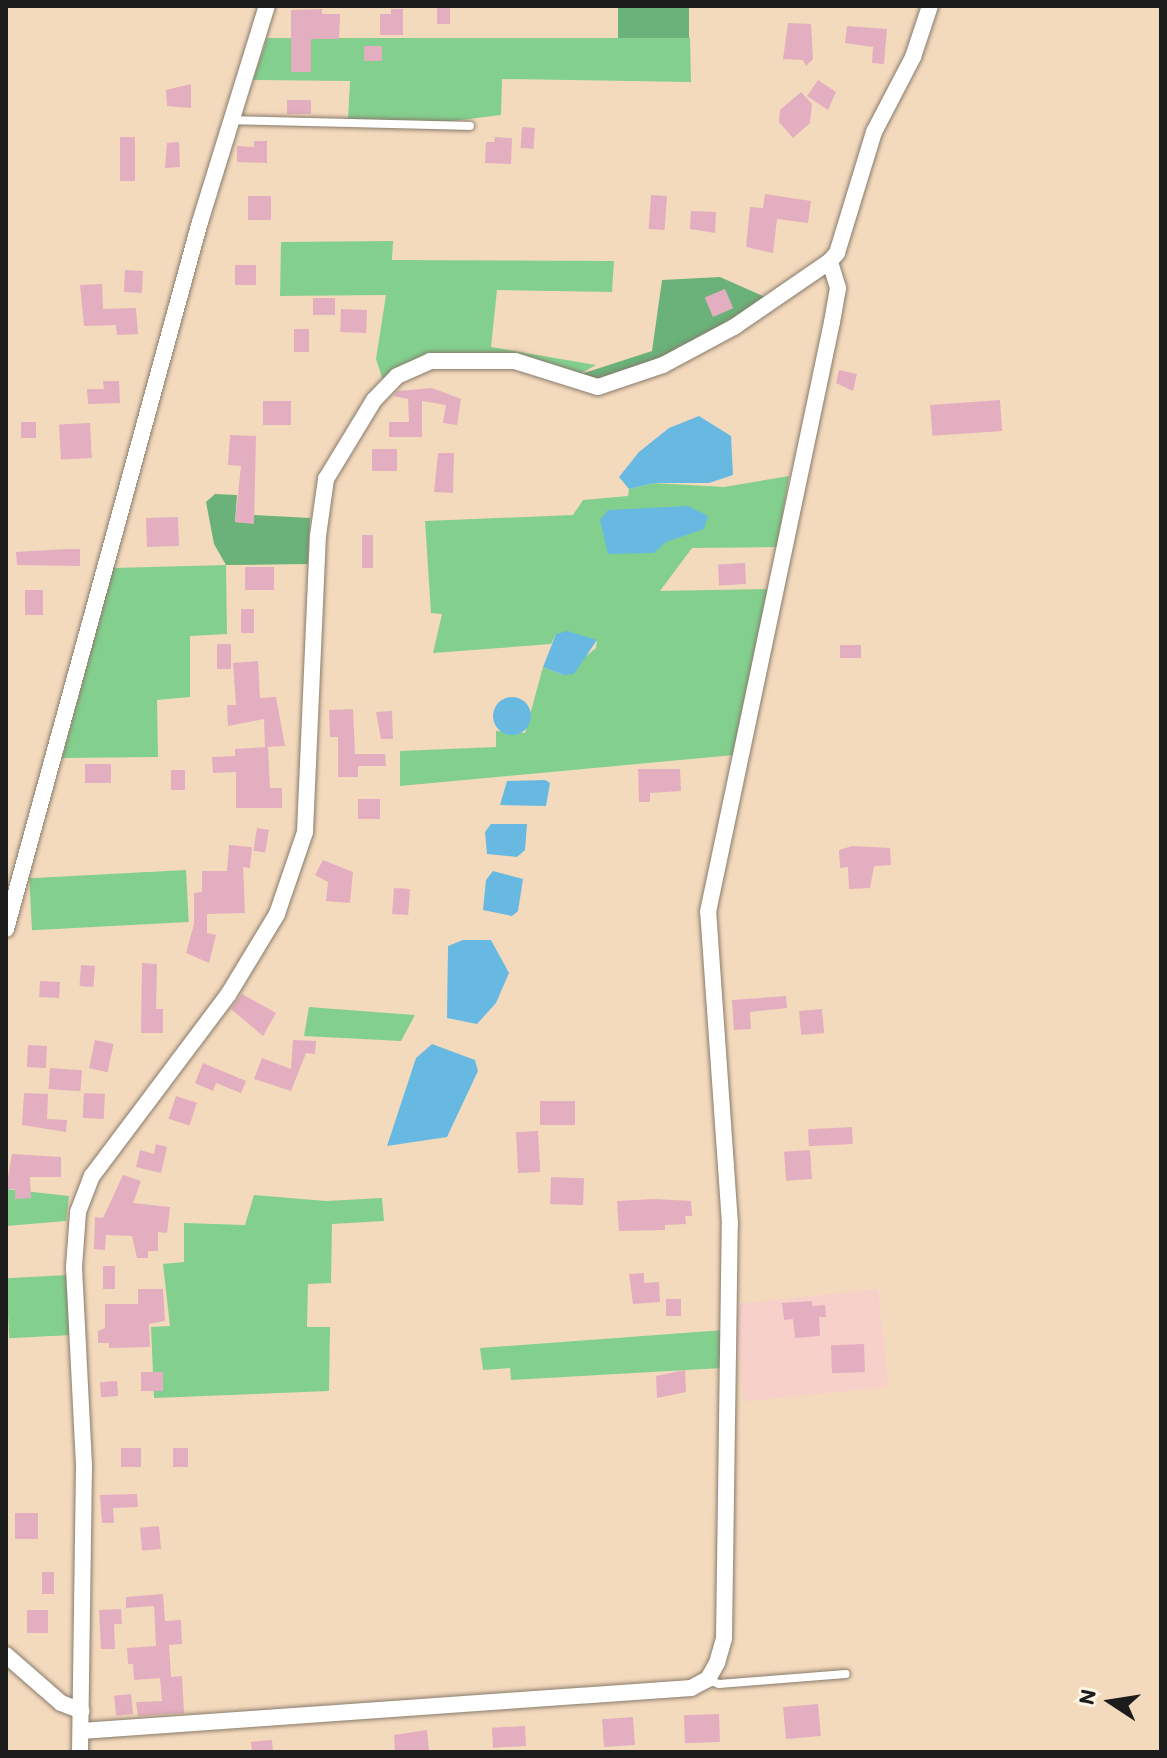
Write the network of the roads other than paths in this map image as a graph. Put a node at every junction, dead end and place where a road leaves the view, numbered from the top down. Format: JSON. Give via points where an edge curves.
{"nodes":[{"id":1,"x":267,"y":6,"type":"edge"},
{"id":2,"x":930,"y":6,"type":"edge"},
{"id":3,"x":230,"y":120,"type":"junction"},
{"id":4,"x":470,"y":126,"type":"dead end"},
{"id":5,"x":830,"y":261,"type":"junction"},
{"id":6,"x":6,"y":929,"type":"edge"},
{"id":7,"x":6,"y":1655,"type":"edge"},
{"id":8,"x":846,"y":1674,"type":"dead end"},
{"id":9,"x":708,"y":1679,"type":"junction"},
{"id":10,"x":82,"y":1711,"type":"junction"},
{"id":11,"x":81,"y":1731,"type":"junction"},
{"id":12,"x":80,"y":1752,"type":"edge"}],
"edges":[{"from":1,"to":3,"type":"street"},
{"from":2,"to":5,"type":"street","via":[[913,57],[865,155],[837,253]]},
{"from":3,"to":4,"type":"lane"},
{"from":3,"to":6,"type":"street"},
{"from":5,"to":9,"type":"street","via":[[838,288],[832,322],[708,912],[730,1224],[724,1638]]},
{"from":5,"to":10,"type":"street","via":[[734,327],[663,365],[598,387],[515,361],[430,361],[397,376],[374,400],[326,479],[318,536],[305,832],[277,914],[228,995],[92,1176],[78,1212],[74,1267],[84,1465]]},
{"from":7,"to":10,"type":"street","via":[[61,1703]]},
{"from":8,"to":9,"type":"lane","via":[[719,1684]]},
{"from":9,"to":11,"type":"street","via":[[691,1688]]},
{"from":10,"to":11,"type":"street"},
{"from":11,"to":12,"type":"street"}]}
